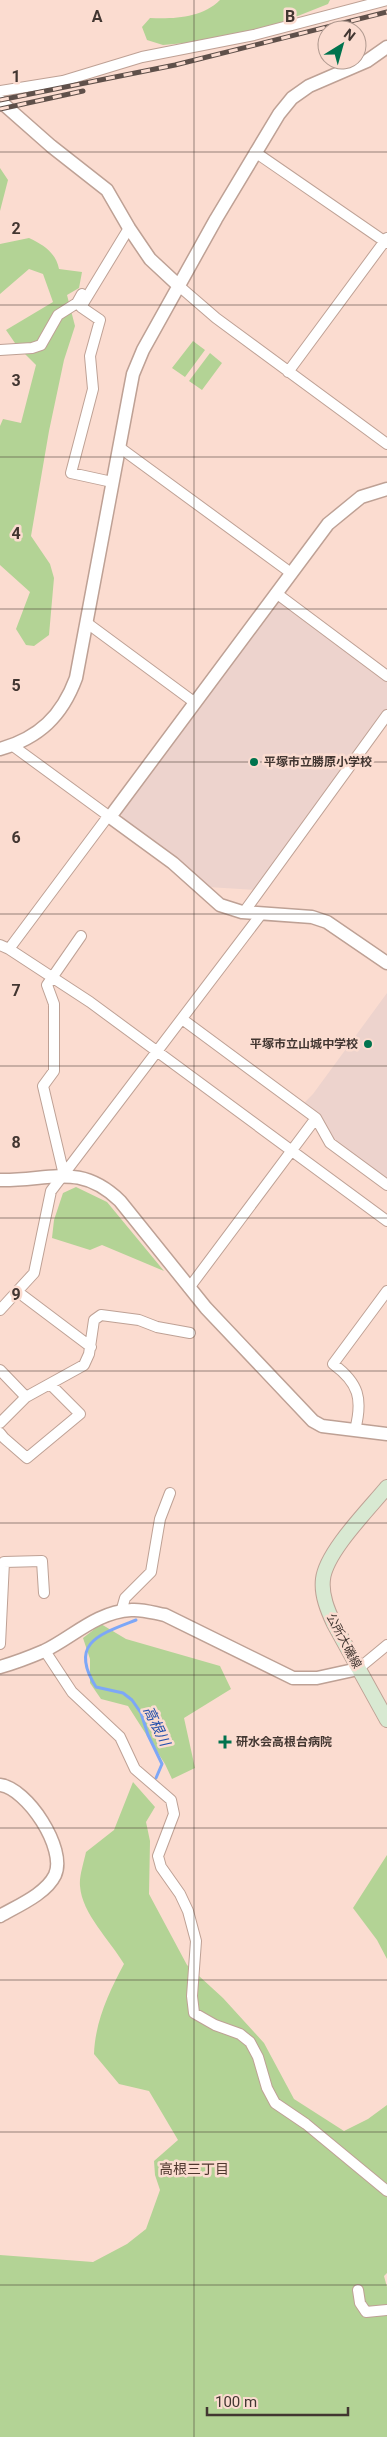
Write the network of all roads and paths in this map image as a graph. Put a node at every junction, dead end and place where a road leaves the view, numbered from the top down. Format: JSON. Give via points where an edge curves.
{"nodes":[{"id":1,"x":387,"y":0,"type":"edge"},
{"id":2,"x":387,"y":47,"type":"edge"},
{"id":3,"x":0,"y":91,"type":"edge"},
{"id":4,"x":0,"y":101,"type":"edge"},
{"id":5,"x":255,"y":152,"type":"junction"},
{"id":6,"x":129,"y":228,"type":"junction"},
{"id":7,"x":386,"y":241,"type":"edge"},
{"id":8,"x":100,"y":277,"type":"junction"},
{"id":9,"x":179,"y":286,"type":"junction"},
{"id":10,"x":0,"y":350,"type":"edge"},
{"id":11,"x":288,"y":372,"type":"junction"},
{"id":12,"x":387,"y":444,"type":"edge"},
{"id":13,"x":119,"y":447,"type":"junction"},
{"id":14,"x":112,"y":482,"type":"junction"},
{"id":15,"x":387,"y":489,"type":"edge"},
{"id":16,"x":291,"y":574,"type":"junction"},
{"id":17,"x":276,"y":593,"type":"junction"},
{"id":18,"x":87,"y":623,"type":"junction"},
{"id":19,"x":387,"y":676,"type":"edge"},
{"id":20,"x":194,"y":702,"type":"junction"},
{"id":21,"x":387,"y":716,"type":"edge"},
{"id":22,"x":13,"y":746,"type":"junction"},
{"id":23,"x":0,"y":749,"type":"edge"},
{"id":24,"x":110,"y":816,"type":"junction"},
{"id":25,"x":244,"y":912,"type":"junction"},
{"id":26,"x":262,"y":913,"type":"junction"},
{"id":27,"x":81,"y":936,"type":"dead end"},
{"id":28,"x":4,"y":947,"type":"edge"},
{"id":29,"x":385,"y":958,"type":"edge"},
{"id":30,"x":51,"y":976,"type":"junction"},
{"id":31,"x":182,"y":1019,"type":"junction"},
{"id":32,"x":157,"y":1052,"type":"junction"},
{"id":33,"x":316,"y":1118,"type":"junction"},
{"id":34,"x":293,"y":1149,"type":"junction"},
{"id":35,"x":64,"y":1175,"type":"junction"},
{"id":36,"x":0,"y":1180,"type":"edge"},
{"id":37,"x":387,"y":1185,"type":"edge"},
{"id":38,"x":387,"y":1221,"type":"edge"},
{"id":39,"x":189,"y":1288,"type":"junction"},
{"id":40,"x":387,"y":1290,"type":"edge"},
{"id":41,"x":18,"y":1292,"type":"junction"},
{"id":42,"x":0,"y":1310,"type":"edge"},
{"id":43,"x":190,"y":1333,"type":"dead end"},
{"id":44,"x":91,"y":1347,"type":"junction"},
{"id":45,"x":0,"y":1370,"type":"edge"},
{"id":46,"x":50,"y":1384,"type":"junction"},
{"id":47,"x":26,"y":1397,"type":"junction"},
{"id":48,"x":0,"y":1423,"type":"edge"},
{"id":49,"x":356,"y":1430,"type":"junction"},
{"id":50,"x":0,"y":1433,"type":"edge"},
{"id":51,"x":387,"y":1434,"type":"edge"},
{"id":52,"x":387,"y":1487,"type":"edge"},
{"id":53,"x":170,"y":1493,"type":"dead end"},
{"id":54,"x":44,"y":1593,"type":"dead end"},
{"id":55,"x":120,"y":1612,"type":"junction"},
{"id":56,"x":0,"y":1644,"type":"edge"},
{"id":57,"x":387,"y":1645,"type":"edge"},
{"id":58,"x":45,"y":1651,"type":"junction"},
{"id":59,"x":0,"y":1667,"type":"edge"},
{"id":60,"x":358,"y":1669,"type":"junction"},
{"id":61,"x":387,"y":1720,"type":"edge"},
{"id":62,"x":0,"y":1785,"type":"edge"},
{"id":63,"x":0,"y":1916,"type":"edge"},
{"id":64,"x":387,"y":2191,"type":"edge"},
{"id":65,"x":358,"y":2290,"type":"dead end"},
{"id":66,"x":387,"y":2310,"type":"edge"}],
"edges":[{"from":1,"to":3,"type":"street","via":[[254,35],[142,57],[63,81]]},
{"from":2,"to":5,"type":"street","via":[[367,61],[309,86],[292,98]]},
{"from":4,"to":6,"type":"street","via":[[108,190]]},
{"from":5,"to":7,"type":"street"},
{"from":5,"to":9,"type":"street"},
{"from":6,"to":8,"type":"street"},
{"from":6,"to":9,"type":"street","via":[[150,259]]},
{"from":7,"to":11,"type":"street"},
{"from":8,"to":10,"type":"street","via":[[88,285],[77,303],[58,315],[41,345]]},
{"from":8,"to":14,"type":"street","via":[[81,307],[100,320],[90,356],[93,389],[71,473]]},
{"from":9,"to":11,"type":"street"},
{"from":9,"to":13,"type":"street","via":[[133,374]]},
{"from":11,"to":12,"type":"street"},
{"from":13,"to":14,"type":"street"},
{"from":13,"to":16,"type":"street"},
{"from":14,"to":18,"type":"street"},
{"from":15,"to":16,"type":"street","via":[[361,497],[328,524]]},
{"from":16,"to":17,"type":"street"},
{"from":17,"to":19,"type":"street"},
{"from":17,"to":20,"type":"street"},
{"from":18,"to":20,"type":"street"},
{"from":18,"to":22,"type":"street","via":[[76,678],[68,699],[39,732]]},
{"from":20,"to":24,"type":"street"},
{"from":21,"to":25,"type":"street"},
{"from":22,"to":23,"type":"street"},
{"from":22,"to":24,"type":"street"},
{"from":24,"to":25,"type":"street","via":[[173,863],[220,905]]},
{"from":24,"to":28,"type":"street"},
{"from":25,"to":26,"type":"street"},
{"from":26,"to":29,"type":"street","via":[[312,917],[327,922]]},
{"from":26,"to":31,"type":"street"},
{"from":27,"to":30,"type":"street"},
{"from":28,"to":30,"type":"street"},
{"from":30,"to":32,"type":"street"},
{"from":30,"to":35,"type":"street","via":[[47,985],[54,1004],[54,1071],[43,1086]]},
{"from":31,"to":32,"type":"street"},
{"from":31,"to":33,"type":"street"},
{"from":32,"to":34,"type":"street"},
{"from":32,"to":35,"type":"street"},
{"from":33,"to":34,"type":"street"},
{"from":33,"to":37,"type":"street","via":[[330,1143]]},
{"from":34,"to":38,"type":"street"},
{"from":34,"to":39,"type":"street"},
{"from":35,"to":36,"type":"street"},
{"from":35,"to":39,"type":"street","via":[[92,1181],[108,1189]]},
{"from":35,"to":41,"type":"street","via":[[52,1191],[34,1273]]},
{"from":39,"to":49,"type":"street","via":[[313,1421],[322,1426]]},
{"from":40,"to":49,"type":"street","via":[[333,1364],[356,1388],[360,1400]]},
{"from":41,"to":42,"type":"street"},
{"from":41,"to":44,"type":"street"},
{"from":43,"to":44,"type":"street","via":[[139,1320],[101,1315],[94,1320]]},
{"from":44,"to":46,"type":"street","via":[[84,1365]]},
{"from":45,"to":47,"type":"street"},
{"from":46,"to":47,"type":"street"},
{"from":46,"to":50,"type":"street","via":[[80,1414],[27,1458]]},
{"from":47,"to":48,"type":"street"},
{"from":49,"to":51,"type":"street"},
{"from":52,"to":60,"type":"main road","name":"公所大磯線","via":[[328,1561],[322,1581],[327,1610]]},
{"from":53,"to":55,"type":"street","via":[[160,1519],[151,1572],[125,1598]]},
{"from":54,"to":56,"type":"street","via":[[42,1561],[4,1562]]},
{"from":55,"to":58,"type":"street","via":[[82,1626]]},
{"from":55,"to":60,"type":"street","via":[[146,1610],[165,1615],[293,1678],[316,1678]]},
{"from":57,"to":60,"type":"street"},
{"from":58,"to":59,"type":"street"},
{"from":58,"to":64,"type":"street","via":[[72,1692],[120,1737],[135,1769],[170,1800],[174,1814],[158,1856],[161,1868],[188,1911],[196,1941],[194,2013],[240,2034],[250,2042],[275,2103],[306,2124]]},
{"from":60,"to":61,"type":"main road","name":"公所大磯線"},
{"from":62,"to":63,"type":"street","via":[[12,1787],[33,1809],[55,1846],[57,1863],[49,1883]]},
{"from":65,"to":66,"type":"street","via":[[360,2303],[366,2312]]}]}
